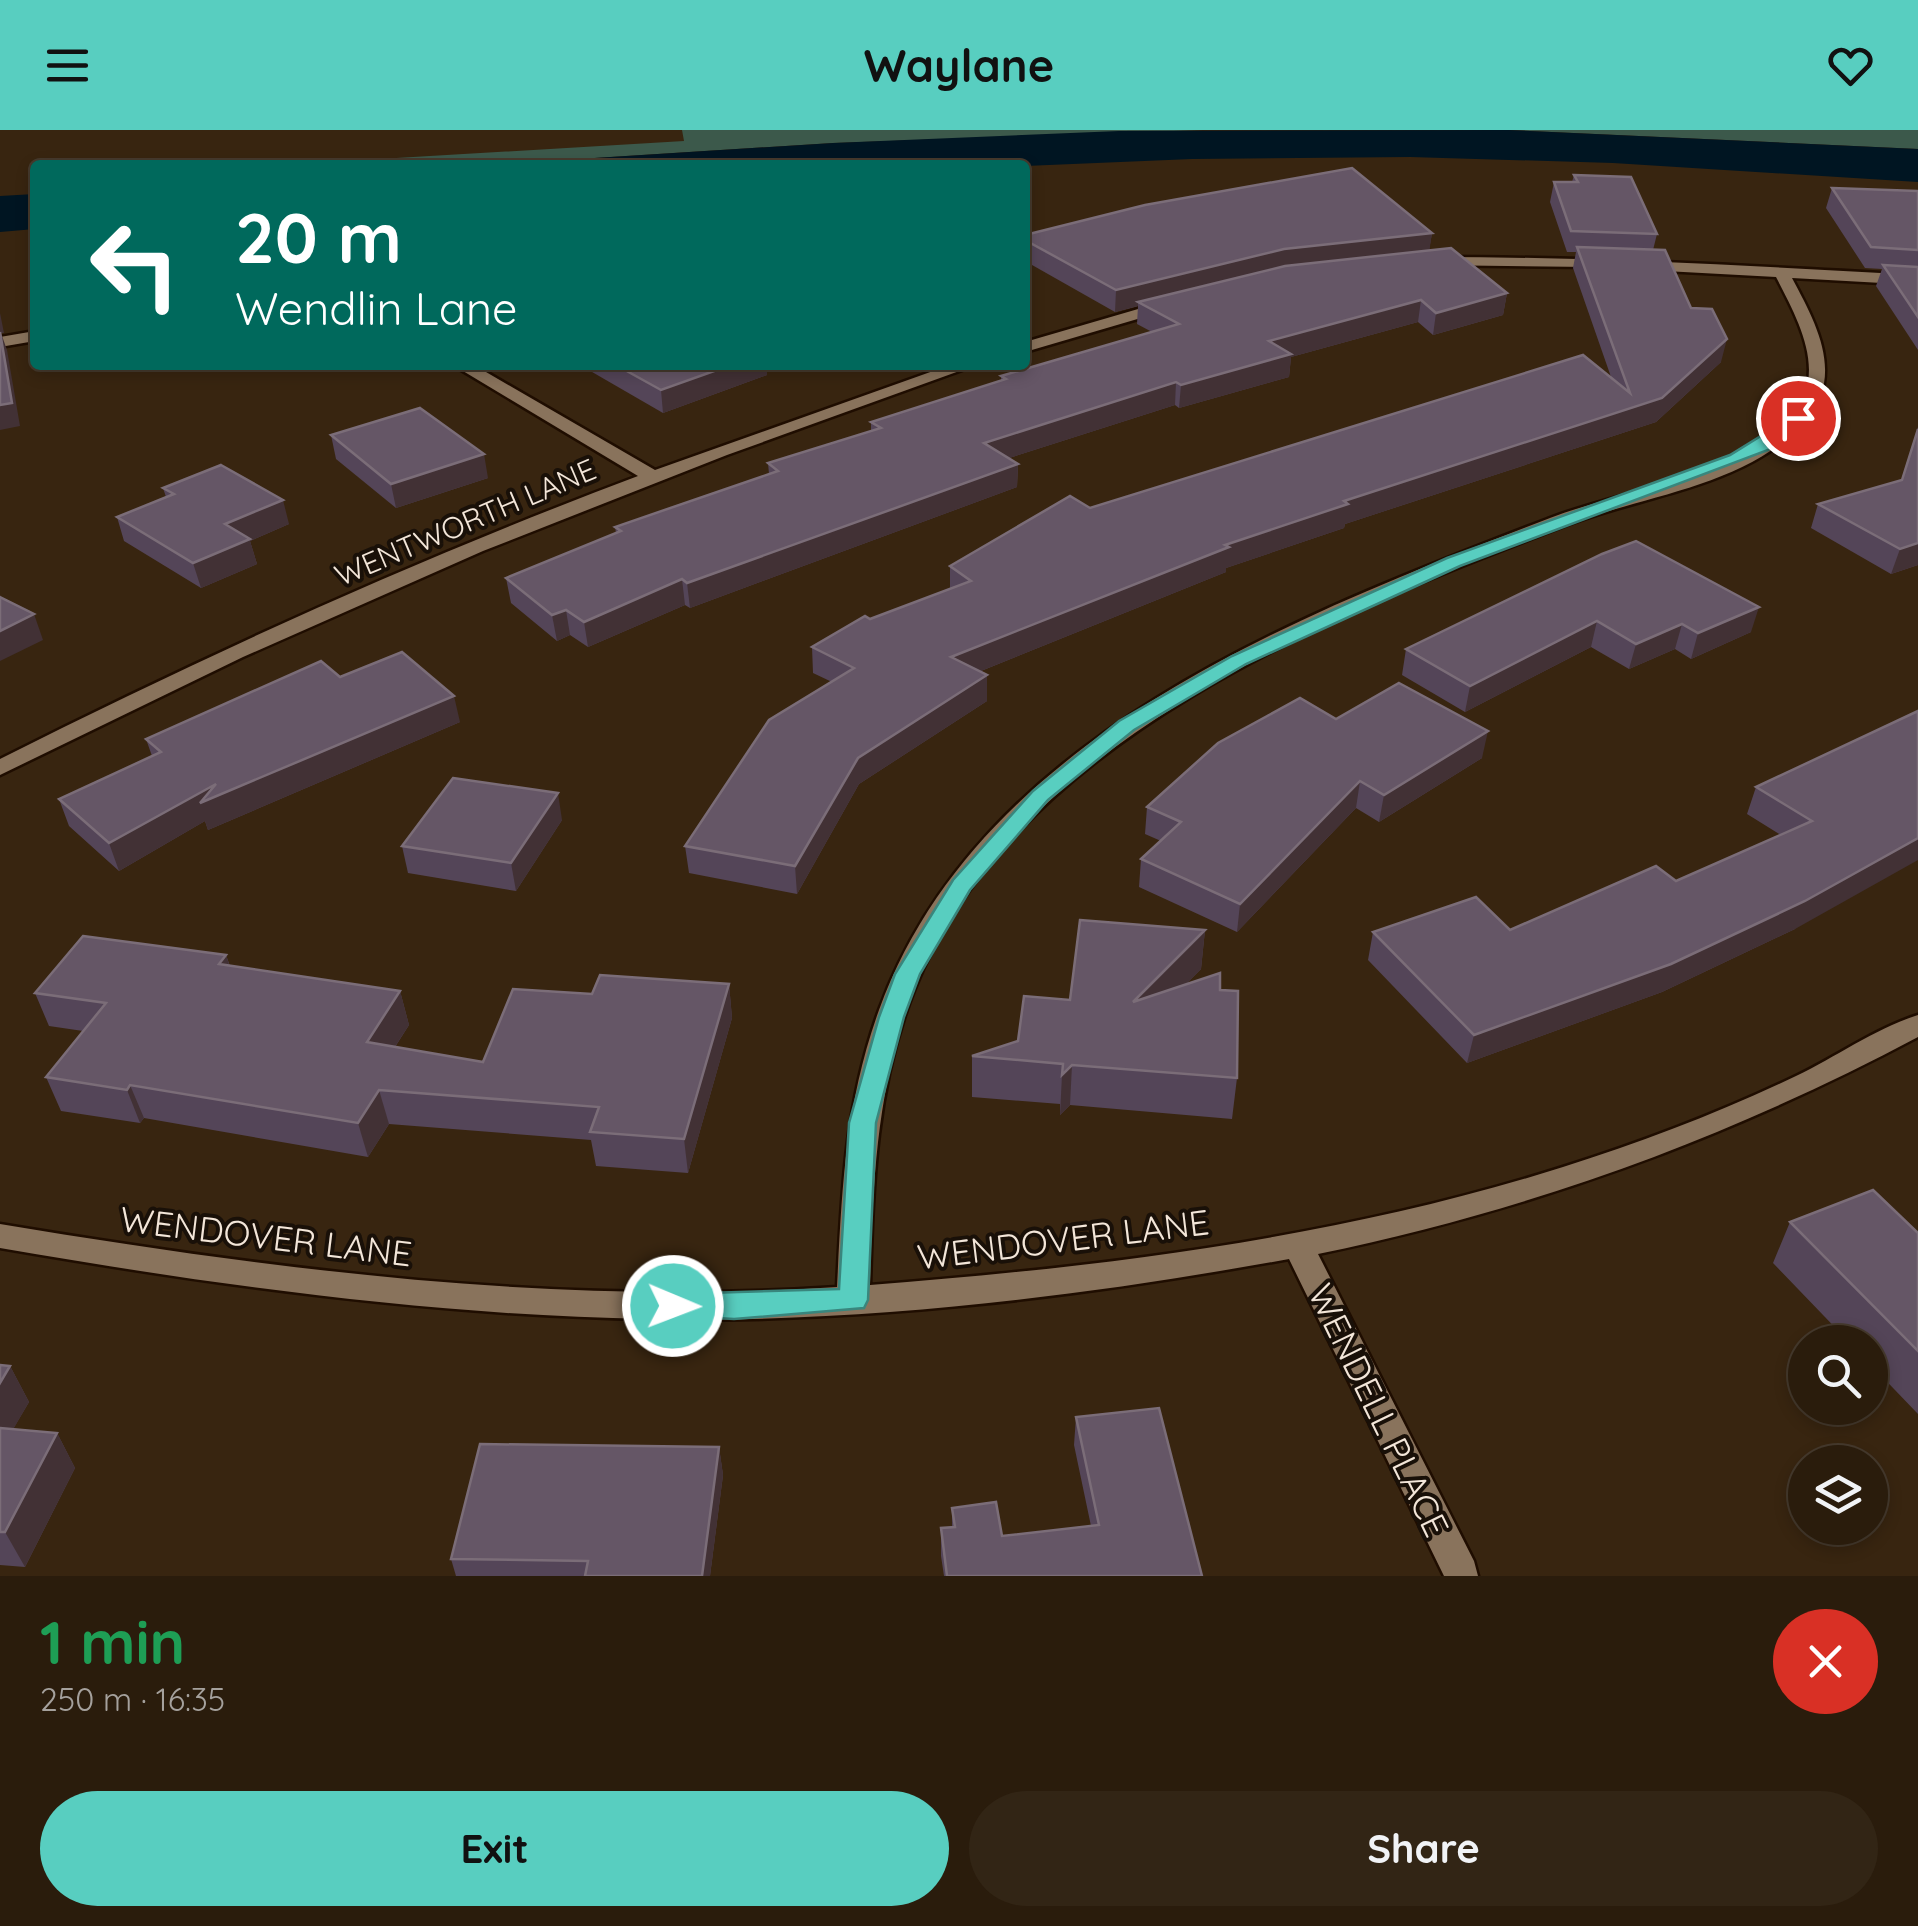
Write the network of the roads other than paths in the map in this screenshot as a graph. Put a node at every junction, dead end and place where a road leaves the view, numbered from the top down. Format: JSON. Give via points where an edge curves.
{"nodes":[{"id":1,"x":1420,"y":262,"type":"edge"},
{"id":2,"x":1781,"y":272,"type":"junction"},
{"id":3,"x":1918,"y":280,"type":"edge"},
{"id":4,"x":1184,"y":301,"type":"edge"},
{"id":5,"x":30,"y":337,"type":"edge"},
{"id":6,"x":0,"y":342,"type":"edge"},
{"id":7,"x":1030,"y":346,"type":"edge"},
{"id":8,"x":471,"y":370,"type":"edge"},
{"id":9,"x":953,"y":370,"type":"edge"},
{"id":10,"x":652,"y":476,"type":"junction"},
{"id":11,"x":0,"y":768,"type":"edge"},
{"id":12,"x":1918,"y":1026,"type":"edge"},
{"id":13,"x":0,"y":1236,"type":"edge"},
{"id":14,"x":1298,"y":1246,"type":"junction"},
{"id":15,"x":853,"y":1300,"type":"junction"},
{"id":16,"x":1461,"y":1574,"type":"dead end"}],
"edges":[{"from":1,"to":2,"type":"street"},
{"from":2,"to":3,"type":"street"},
{"from":2,"to":15,"type":"street","via":[[1814,340],[1819,380],[1798,418],[1771,440],[1723,464],[1454,562],[1239,660],[1082,758],[996,843],[934,927],[891,1017],[862,1123]]},
{"from":4,"to":7,"type":"street"},
{"from":5,"to":6,"type":"street"},
{"from":8,"to":10,"type":"street"},
{"from":9,"to":10,"type":"street","name":"WENTWORTH LANE"},
{"from":10,"to":11,"type":"street","name":"WENTWORTH LANE","via":[[365,596]]},
{"from":12,"to":14,"type":"street","name":"WENDOVER LANE","via":[[1795,1091],[1602,1165],[1406,1224]]},
{"from":13,"to":15,"type":"street","name":"WENDOVER LANE","via":[[233,1274],[469,1298],[734,1307]]},
{"from":14,"to":15,"type":"street","name":"WENDOVER LANE","via":[[1136,1272]]},
{"from":14,"to":16,"type":"street","name":"WENDELL PLACE"}]}
